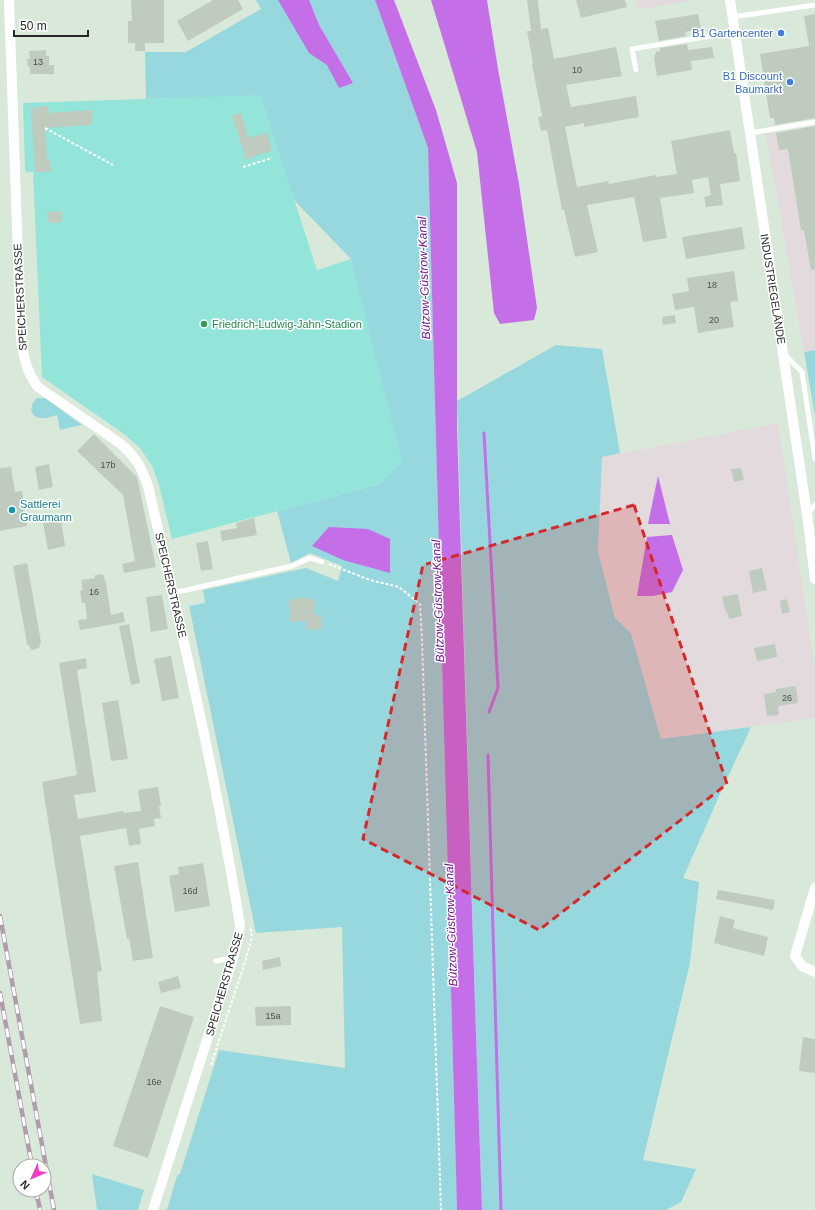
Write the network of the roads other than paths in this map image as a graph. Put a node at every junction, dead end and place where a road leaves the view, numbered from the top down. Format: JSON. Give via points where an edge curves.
{"nodes":[{"id":1,"x":9,"y":0,"type":"edge"},
{"id":2,"x":730,"y":0,"type":"edge"},
{"id":3,"x":815,"y":5,"type":"edge"},
{"id":4,"x":732,"y":17,"type":"junction"},
{"id":5,"x":735,"y":32,"type":"junction"},
{"id":6,"x":636,"y":70,"type":"dead end"},
{"id":7,"x":815,"y":122,"type":"edge"},
{"id":8,"x":750,"y":133,"type":"junction"},
{"id":9,"x":783,"y":353,"type":"junction"},
{"id":10,"x":815,"y":459,"type":"edge"},
{"id":11,"x":815,"y":505,"type":"edge"},
{"id":12,"x":807,"y":514,"type":"junction"},
{"id":13,"x":322,"y":562,"type":"road end"},
{"id":14,"x":815,"y":579,"type":"edge"},
{"id":15,"x":173,"y":594,"type":"junction"},
{"id":16,"x":815,"y":888,"type":"edge"},
{"id":17,"x":233,"y":958,"type":"junction"},
{"id":18,"x":216,"y":961,"type":"dead end"},
{"id":19,"x":815,"y":972,"type":"edge"},
{"id":20,"x":154,"y":1210,"type":"edge"}],
"edges":[{"from":1,"to":15,"type":"street","name":"SPEICHERSTRASSE","via":[[21,341],[24,358],[38,387],[121,444],[133,454],[142,467]]},
{"from":2,"to":4,"type":"street","name":"INDUSTRIEGELÄNDE"},
{"from":3,"to":4,"type":"lane"},
{"from":4,"to":5,"type":"street","name":"INDUSTRIEGELÄNDE"},
{"from":5,"to":6,"type":"lane","via":[[632,50]]},
{"from":5,"to":8,"type":"street","name":"INDUSTRIEGELÄNDE"},
{"from":7,"to":8,"type":"lane"},
{"from":8,"to":9,"type":"street","name":"INDUSTRIEGELÄNDE"},
{"from":9,"to":10,"type":"lane","via":[[802,372]]},
{"from":9,"to":12,"type":"street","name":"INDUSTRIEGELÄNDE"},
{"from":11,"to":12,"type":"lane"},
{"from":12,"to":14,"type":"street","name":"INDUSTRIEGELÄNDE"},
{"from":13,"to":15,"type":"lane","via":[[310,558],[292,566]]},
{"from":15,"to":17,"type":"street","name":"SPEICHERSTRASSE","via":[[239,917],[240,925]]},
{"from":16,"to":19,"type":"street","via":[[795,956],[802,966]]},
{"from":17,"to":18,"type":"lane"},
{"from":17,"to":20,"type":"street","name":"SPEICHERSTRASSE"}]}
